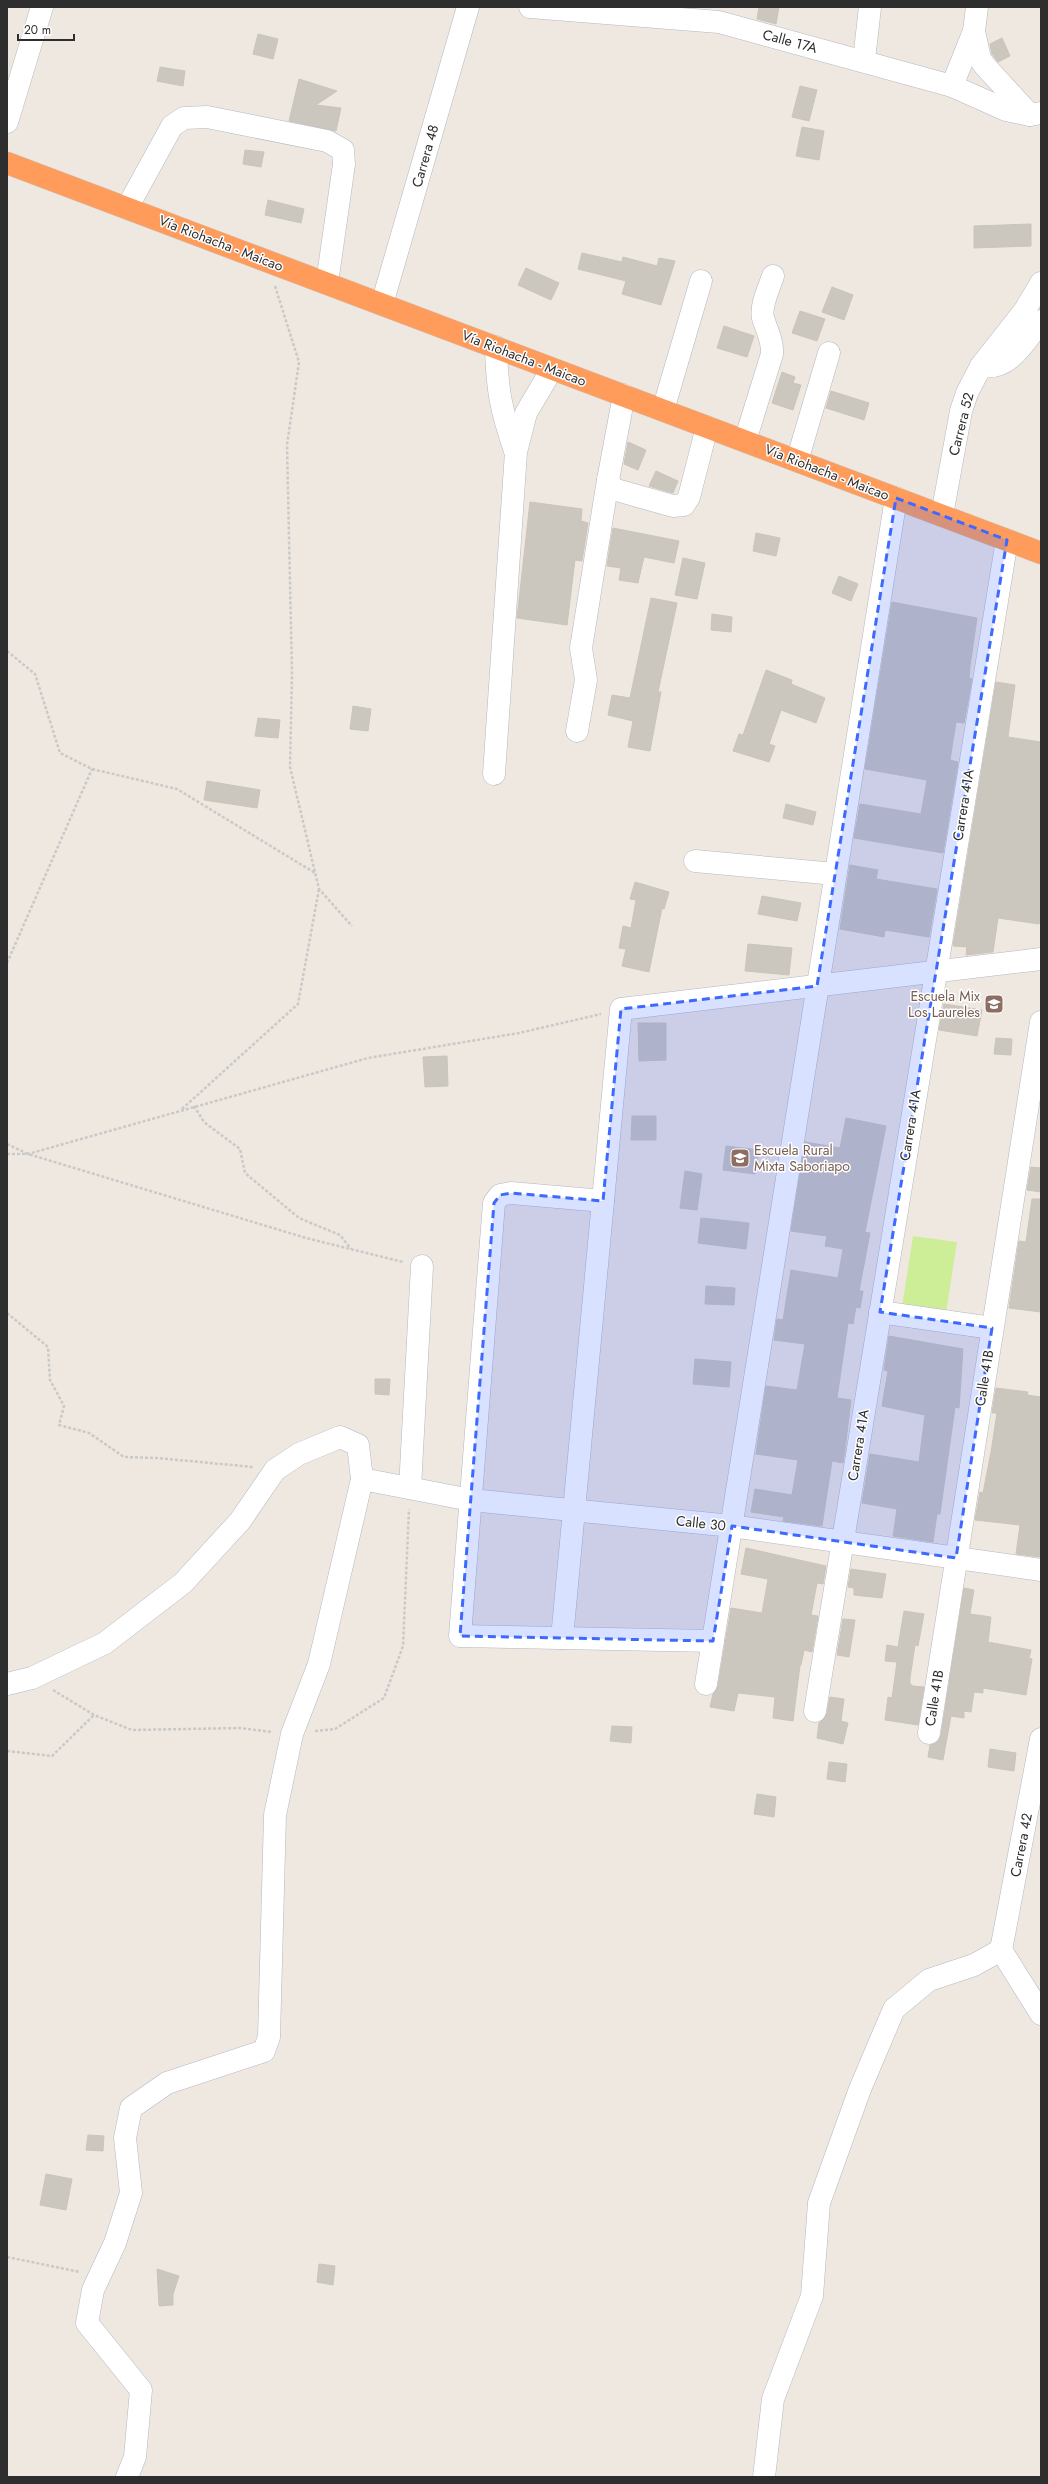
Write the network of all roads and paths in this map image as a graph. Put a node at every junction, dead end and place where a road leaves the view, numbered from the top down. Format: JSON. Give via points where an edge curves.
{"nodes":[{"id":1,"x":42,"y":7,"type":"edge"},
{"id":2,"x":468,"y":7,"type":"edge"},
{"id":3,"x":530,"y":7,"type":"edge"},
{"id":4,"x":870,"y":7,"type":"edge"},
{"id":5,"x":977,"y":7,"type":"edge"},
{"id":6,"x":720,"y":15,"type":"edge"},
{"id":7,"x":974,"y":31,"type":"junction"},
{"id":8,"x":864,"y":60,"type":"junction"},
{"id":9,"x":952,"y":86,"type":"junction"},
{"id":10,"x":1036,"y":114,"type":"edge"},
{"id":11,"x":7,"y":122,"type":"edge"},
{"id":12,"x":7,"y":163,"type":"edge"},
{"id":13,"x":127,"y":208,"type":"junction"},
{"id":14,"x":267,"y":261,"type":"junction"},
{"id":15,"x":773,"y":276,"type":"dead end"},
{"id":16,"x":701,"y":281,"type":"dead end"},
{"id":17,"x":327,"y":283,"type":"junction"},
{"id":18,"x":1041,"y":283,"type":"edge"},
{"id":19,"x":382,"y":304,"type":"junction"},
{"id":20,"x":1036,"y":315,"type":"edge"},
{"id":21,"x":496,"y":347,"type":"junction"},
{"id":22,"x":829,"y":353,"type":"dead end"},
{"id":23,"x":552,"y":368,"type":"junction"},
{"id":24,"x":624,"y":396,"type":"junction"},
{"id":25,"x":663,"y":410,"type":"junction"},
{"id":26,"x":707,"y":427,"type":"junction"},
{"id":27,"x":745,"y":441,"type":"junction"},
{"id":28,"x":516,"y":452,"type":"junction"},
{"id":29,"x":797,"y":461,"type":"junction"},
{"id":30,"x":608,"y":480,"type":"junction"},
{"id":31,"x":896,"y":498,"type":"junction"},
{"id":32,"x":942,"y":515,"type":"junction"},
{"id":33,"x":1007,"y":540,"type":"junction"},
{"id":34,"x":1041,"y":553,"type":"edge"},
{"id":35,"x":7,"y":651,"type":"edge"},
{"id":36,"x":577,"y":731,"type":"dead end"},
{"id":37,"x":92,"y":769,"type":"junction"},
{"id":38,"x":494,"y":774,"type":"dead end"},
{"id":39,"x":695,"y":861,"type":"dead end"},
{"id":40,"x":315,"y":873,"type":"junction"},
{"id":41,"x":835,"y":874,"type":"junction"},
{"id":42,"x":319,"y":889,"type":"junction"},
{"id":43,"x":352,"y":926,"type":"dead end"},
{"id":44,"x":1041,"y":959,"type":"edge"},
{"id":45,"x":7,"y":963,"type":"edge"},
{"id":46,"x":935,"y":972,"type":"junction"},
{"id":47,"x":817,"y":986,"type":"junction"},
{"id":48,"x":621,"y":1009,"type":"junction"},
{"id":49,"x":1041,"y":1022,"type":"edge"},
{"id":50,"x":194,"y":1106,"type":"junction"},
{"id":51,"x":181,"y":1110,"type":"junction"},
{"id":52,"x":7,"y":1144,"type":"edge"},
{"id":53,"x":7,"y":1154,"type":"edge"},
{"id":54,"x":28,"y":1154,"type":"junction"},
{"id":55,"x":603,"y":1201,"type":"junction"},
{"id":56,"x":351,"y":1250,"type":"junction"},
{"id":57,"x":422,"y":1266,"type":"joint"},
{"id":58,"x":880,"y":1312,"type":"junction"},
{"id":59,"x":7,"y":1313,"type":"edge"},
{"id":60,"x":992,"y":1328,"type":"junction"},
{"id":61,"x":275,"y":1470,"type":"junction"},
{"id":62,"x":362,"y":1479,"type":"junction"},
{"id":63,"x":410,"y":1488,"type":"junction"},
{"id":64,"x":470,"y":1500,"type":"junction"},
{"id":65,"x":574,"y":1510,"type":"junction"},
{"id":66,"x":732,"y":1526,"type":"junction"},
{"id":67,"x":842,"y":1542,"type":"junction"},
{"id":68,"x":956,"y":1558,"type":"junction"},
{"id":69,"x":1041,"y":1570,"type":"edge"},
{"id":70,"x":562,"y":1638,"type":"junction"},
{"id":71,"x":713,"y":1641,"type":"junction"},
{"id":72,"x":32,"y":1678,"type":"junction"},
{"id":73,"x":7,"y":1684,"type":"edge"},
{"id":74,"x":706,"y":1684,"type":"dead end"},
{"id":75,"x":815,"y":1711,"type":"dead end"},
{"id":76,"x":94,"y":1715,"type":"junction"},
{"id":77,"x":292,"y":1734,"type":"junction"},
{"id":78,"x":929,"y":1734,"type":"dead end"},
{"id":79,"x":1041,"y":1739,"type":"edge"},
{"id":80,"x":7,"y":1751,"type":"edge"},
{"id":81,"x":1001,"y":1950,"type":"junction"},
{"id":82,"x":1041,"y":2014,"type":"edge"},
{"id":83,"x":7,"y":2258,"type":"edge"},
{"id":84,"x":100,"y":2276,"type":"junction"},
{"id":85,"x":127,"y":2477,"type":"edge"},
{"id":86,"x":764,"y":2477,"type":"edge"}],
"edges":[{"from":1,"to":11,"type":"street"},
{"from":2,"to":19,"type":"street","name":"Carrera 48"},
{"from":3,"to":6,"type":"street","name":"Calle 17A"},
{"from":4,"to":8,"type":"street"},
{"from":5,"to":7,"type":"street"},
{"from":6,"to":8,"type":"street","name":"Calle 17A"},
{"from":7,"to":9,"type":"street"},
{"from":7,"to":10,"type":"street","via":[[980,59],[985,66]]},
{"from":8,"to":9,"type":"street","name":"Calle 17A"},
{"from":9,"to":10,"type":"street","name":"Calle 17A","via":[[1006,110]]},
{"from":12,"to":13,"type":"highway","name":"Vía Riohacha - Maicao"},
{"from":13,"to":14,"type":"highway","name":"Vía Riohacha - Maicao"},
{"from":13,"to":17,"type":"street","via":[[172,126],[184,118],[206,117],[327,142],[343,150],[344,164]]},
{"from":14,"to":17,"type":"highway","name":"Vía Riohacha - Maicao"},
{"from":14,"to":40,"type":"path","via":[[299,362],[287,446],[292,674],[290,767]]},
{"from":15,"to":27,"type":"street","via":[[763,308],[763,317],[773,345],[772,354]]},
{"from":16,"to":25,"type":"street"},
{"from":17,"to":19,"type":"highway","name":"Vía Riohacha - Maicao"},
{"from":18,"to":20,"type":"street","name":"Carrera 52"},
{"from":19,"to":21,"type":"highway","name":"Vía Riohacha - Maicao"},
{"from":20,"to":32,"type":"street","name":"Carrera 52","via":[[981,366],[967,392],[961,411]]},
{"from":21,"to":23,"type":"highway","name":"Vía Riohacha - Maicao"},
{"from":21,"to":28,"type":"street","via":[[502,411]]},
{"from":22,"to":29,"type":"street"},
{"from":23,"to":24,"type":"highway","name":"Vía Riohacha - Maicao"},
{"from":23,"to":28,"type":"street","via":[[526,412]]},
{"from":24,"to":25,"type":"highway","name":"Vía Riohacha - Maicao"},
{"from":24,"to":30,"type":"street"},
{"from":25,"to":26,"type":"highway","name":"Vía Riohacha - Maicao"},
{"from":26,"to":27,"type":"highway","name":"Vía Riohacha - Maicao"},
{"from":26,"to":30,"type":"street","via":[[684,505],[673,506],[613,489]]},
{"from":27,"to":29,"type":"highway","name":"Vía Riohacha - Maicao"},
{"from":28,"to":38,"type":"street"},
{"from":29,"to":31,"type":"highway","name":"Vía Riohacha - Maicao"},
{"from":30,"to":36,"type":"street","via":[[581,648],[586,680]]},
{"from":31,"to":32,"type":"highway","name":"Vía Riohacha - Maicao"},
{"from":31,"to":41,"type":"street"},
{"from":32,"to":33,"type":"highway","name":"Vía Riohacha - Maicao"},
{"from":33,"to":34,"type":"highway","name":"Vía Riohacha - Maicao"},
{"from":33,"to":46,"type":"street","name":"Carrera 41A"},
{"from":35,"to":37,"type":"path","via":[[35,674],[60,753]]},
{"from":37,"to":40,"type":"path","via":[[177,789]]},
{"from":37,"to":45,"type":"path"},
{"from":39,"to":41,"type":"street"},
{"from":40,"to":42,"type":"path"},
{"from":41,"to":47,"type":"street"},
{"from":42,"to":43,"type":"path"},
{"from":42,"to":51,"type":"path","via":[[298,1004]]},
{"from":44,"to":46,"type":"street"},
{"from":46,"to":47,"type":"street"},
{"from":46,"to":58,"type":"street","name":"Carrera 41A"},
{"from":47,"to":48,"type":"street"},
{"from":47,"to":66,"type":"street"},
{"from":48,"to":50,"type":"path","via":[[519,1033],[368,1058]]},
{"from":48,"to":55,"type":"street"},
{"from":49,"to":60,"type":"street","name":"Calle 41B"},
{"from":50,"to":51,"type":"path"},
{"from":50,"to":56,"type":"path","via":[[204,1122],[240,1149],[245,1173],[300,1218],[340,1234]]},
{"from":51,"to":54,"type":"path"},
{"from":52,"to":54,"type":"path"},
{"from":53,"to":54,"type":"path"},
{"from":54,"to":56,"type":"path"},
{"from":55,"to":64,"type":"street","via":[[511,1193],[500,1195],[494,1203]]},
{"from":55,"to":65,"type":"street"},
{"from":56,"to":57,"type":"path"},
{"from":57,"to":63,"type":"street"},
{"from":58,"to":60,"type":"street"},
{"from":58,"to":67,"type":"street","name":"Carrera 41A"},
{"from":59,"to":61,"type":"path","via":[[48,1347],[50,1380],[64,1406],[59,1424],[89,1433],[124,1457],[165,1458]]},
{"from":60,"to":68,"type":"street","name":"Calle 41B"},
{"from":61,"to":62,"type":"street","via":[[298,1454],[340,1437],[358,1445]]},
{"from":61,"to":72,"type":"street","via":[[240,1521],[183,1582],[105,1643]]},
{"from":62,"to":63,"type":"street","name":"Calle 30"},
{"from":62,"to":77,"type":"street","via":[[319,1664]]},
{"from":63,"to":64,"type":"street","name":"Calle 30"},
{"from":63,"to":77,"type":"path","via":[[403,1646],[384,1698],[335,1729]]},
{"from":64,"to":65,"type":"street","name":"Calle 30"},
{"from":64,"to":70,"type":"street","via":[[460,1636]]},
{"from":65,"to":66,"type":"street","name":"Calle 30"},
{"from":65,"to":70,"type":"street"},
{"from":66,"to":67,"type":"street","name":"Calle 30"},
{"from":66,"to":71,"type":"street"},
{"from":67,"to":68,"type":"street","name":"Calle 30"},
{"from":67,"to":75,"type":"street","name":"Carrera 41A"},
{"from":68,"to":69,"type":"street","name":"Calle 30"},
{"from":68,"to":78,"type":"street","name":"Calle 41B"},
{"from":70,"to":71,"type":"street"},
{"from":71,"to":74,"type":"street"},
{"from":72,"to":73,"type":"street"},
{"from":72,"to":76,"type":"path"},
{"from":76,"to":77,"type":"path","via":[[132,1730],[240,1728]]},
{"from":76,"to":80,"type":"path","via":[[52,1756]]},
{"from":77,"to":84,"type":"street","via":[[275,1815],[269,2037],[264,2051],[166,2083],[131,2108],[125,2138],[131,2193],[115,2243]]},
{"from":79,"to":81,"type":"street","name":"Carrera 42"},
{"from":81,"to":82,"type":"street"},
{"from":81,"to":86,"type":"street","via":[[974,1965],[929,1980],[894,2010],[860,2089],[819,2203],[812,2296],[773,2399]]},
{"from":83,"to":84,"type":"path"},
{"from":84,"to":85,"type":"street","via":[[94,2290],[87,2323],[142,2390],[135,2457]]}]}
